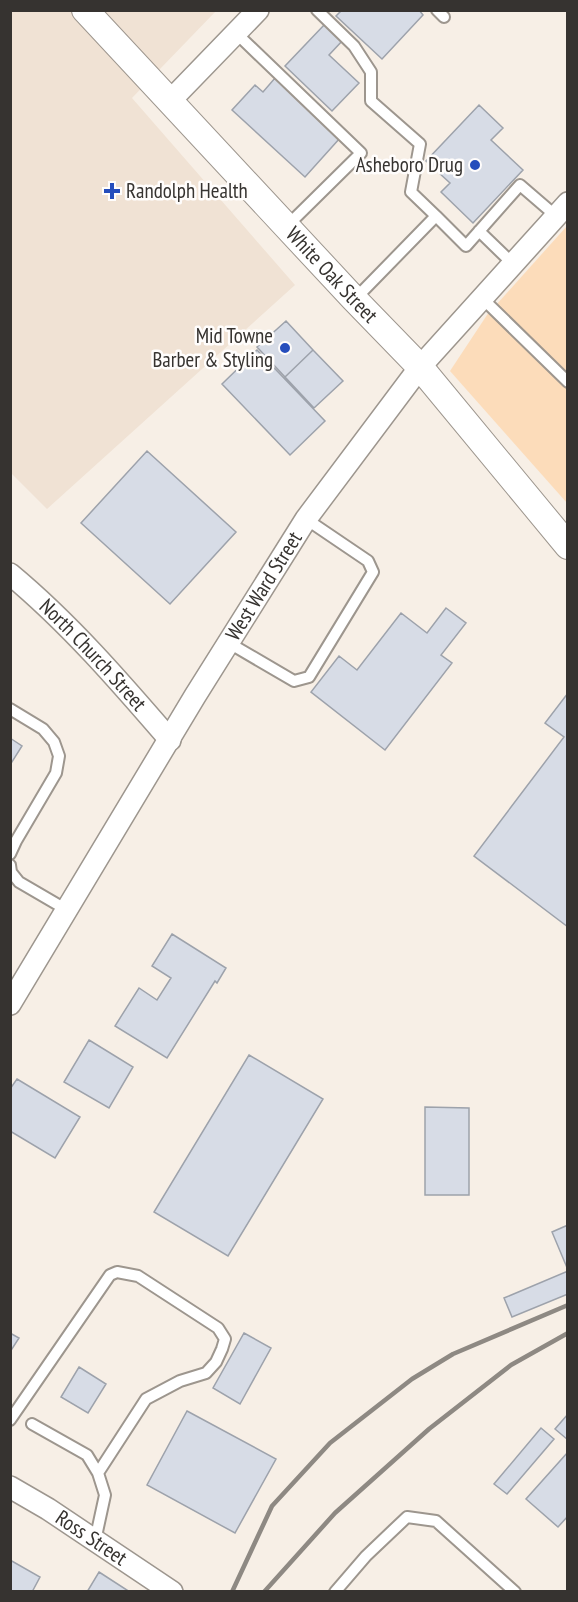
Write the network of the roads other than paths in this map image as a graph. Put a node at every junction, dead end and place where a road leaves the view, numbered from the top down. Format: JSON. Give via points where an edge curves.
{"nodes":[{"id":1,"x":85,"y":10,"type":"edge"},
{"id":2,"x":317,"y":10,"type":"edge"},
{"id":3,"x":245,"y":18,"type":"edge"},
{"id":4,"x":169,"y":102,"type":"junction"},
{"id":5,"x":562,"y":210,"type":"edge"},
{"id":6,"x":436,"y":216,"type":"junction"},
{"id":7,"x":287,"y":226,"type":"junction"},
{"id":8,"x":479,"y":231,"type":"junction"},
{"id":9,"x":513,"y":264,"type":"junction"},
{"id":10,"x":482,"y":298,"type":"junction"},
{"id":11,"x":354,"y":299,"type":"junction"},
{"id":12,"x":420,"y":367,"type":"junction"},
{"id":13,"x":567,"y":382,"type":"edge"},
{"id":14,"x":306,"y":519,"type":"junction"},
{"id":15,"x":567,"y":546,"type":"edge"},
{"id":16,"x":10,"y":574,"type":"edge"},
{"id":17,"x":229,"y":643,"type":"junction"},
{"id":18,"x":10,"y":709,"type":"edge"},
{"id":19,"x":170,"y":740,"type":"junction"},
{"id":20,"x":10,"y":854,"type":"edge"},
{"id":21,"x":10,"y":865,"type":"edge"},
{"id":22,"x":67,"y":910,"type":"junction"},
{"id":23,"x":10,"y":1004,"type":"edge"},
{"id":24,"x":10,"y":1420,"type":"edge"},
{"id":25,"x":32,"y":1424,"type":"dead end"},
{"id":26,"x":98,"y":1473,"type":"junction"},
{"id":27,"x":10,"y":1486,"type":"edge"},
{"id":28,"x":95,"y":1541,"type":"junction"},
{"id":29,"x":172,"y":1592,"type":"edge"},
{"id":30,"x":335,"y":1592,"type":"edge"},
{"id":31,"x":515,"y":1592,"type":"edge"}],
"edges":[{"from":1,"to":4,"type":"street","name":"White Oak Street"},
{"from":2,"to":6,"type":"lane","via":[[354,46],[371,72],[371,101],[420,144],[411,192]]},
{"from":3,"to":4,"type":"street"},
{"from":3,"to":7,"type":"lane","via":[[361,153]]},
{"from":4,"to":7,"type":"street","name":"White Oak Street"},
{"from":5,"to":8,"type":"lane","via":[[520,185]]},
{"from":5,"to":9,"type":"street","name":"West Ward Street"},
{"from":6,"to":8,"type":"lane","via":[[466,246]]},
{"from":6,"to":11,"type":"lane"},
{"from":7,"to":11,"type":"street","name":"White Oak Street"},
{"from":8,"to":9,"type":"lane"},
{"from":9,"to":10,"type":"street","name":"West Ward Street"},
{"from":10,"to":12,"type":"street","name":"West Ward Street"},
{"from":10,"to":13,"type":"lane"},
{"from":11,"to":12,"type":"street","name":"White Oak Street"},
{"from":12,"to":14,"type":"street","name":"West Ward Street"},
{"from":12,"to":15,"type":"street","name":"White Oak Street"},
{"from":14,"to":17,"type":"street","name":"West Ward Street"},
{"from":14,"to":17,"type":"lane","via":[[368,561],[373,572],[309,677],[294,681]]},
{"from":16,"to":19,"type":"street","name":"North Church Street","via":[[37,596],[123,685]]},
{"from":17,"to":19,"type":"street","name":"West Ward Street"},
{"from":18,"to":20,"type":"lane","via":[[44,729],[59,756],[56,773]]},
{"from":19,"to":22,"type":"street","name":"West Ward Street"},
{"from":21,"to":22,"type":"lane","via":[[20,882]]},
{"from":22,"to":23,"type":"street","name":"West Ward Street"},
{"from":24,"to":26,"type":"lane","via":[[110,1275],[117,1272],[138,1276],[218,1328],[225,1339],[216,1362],[206,1373],[146,1399]]},
{"from":25,"to":26,"type":"lane","via":[[87,1455]]},
{"from":26,"to":28,"type":"lane","via":[[105,1495]]},
{"from":27,"to":28,"type":"street","name":"Ross Street"},
{"from":28,"to":29,"type":"street","name":"Ross Street"},
{"from":30,"to":31,"type":"lane","via":[[407,1517],[436,1521]]}]}
